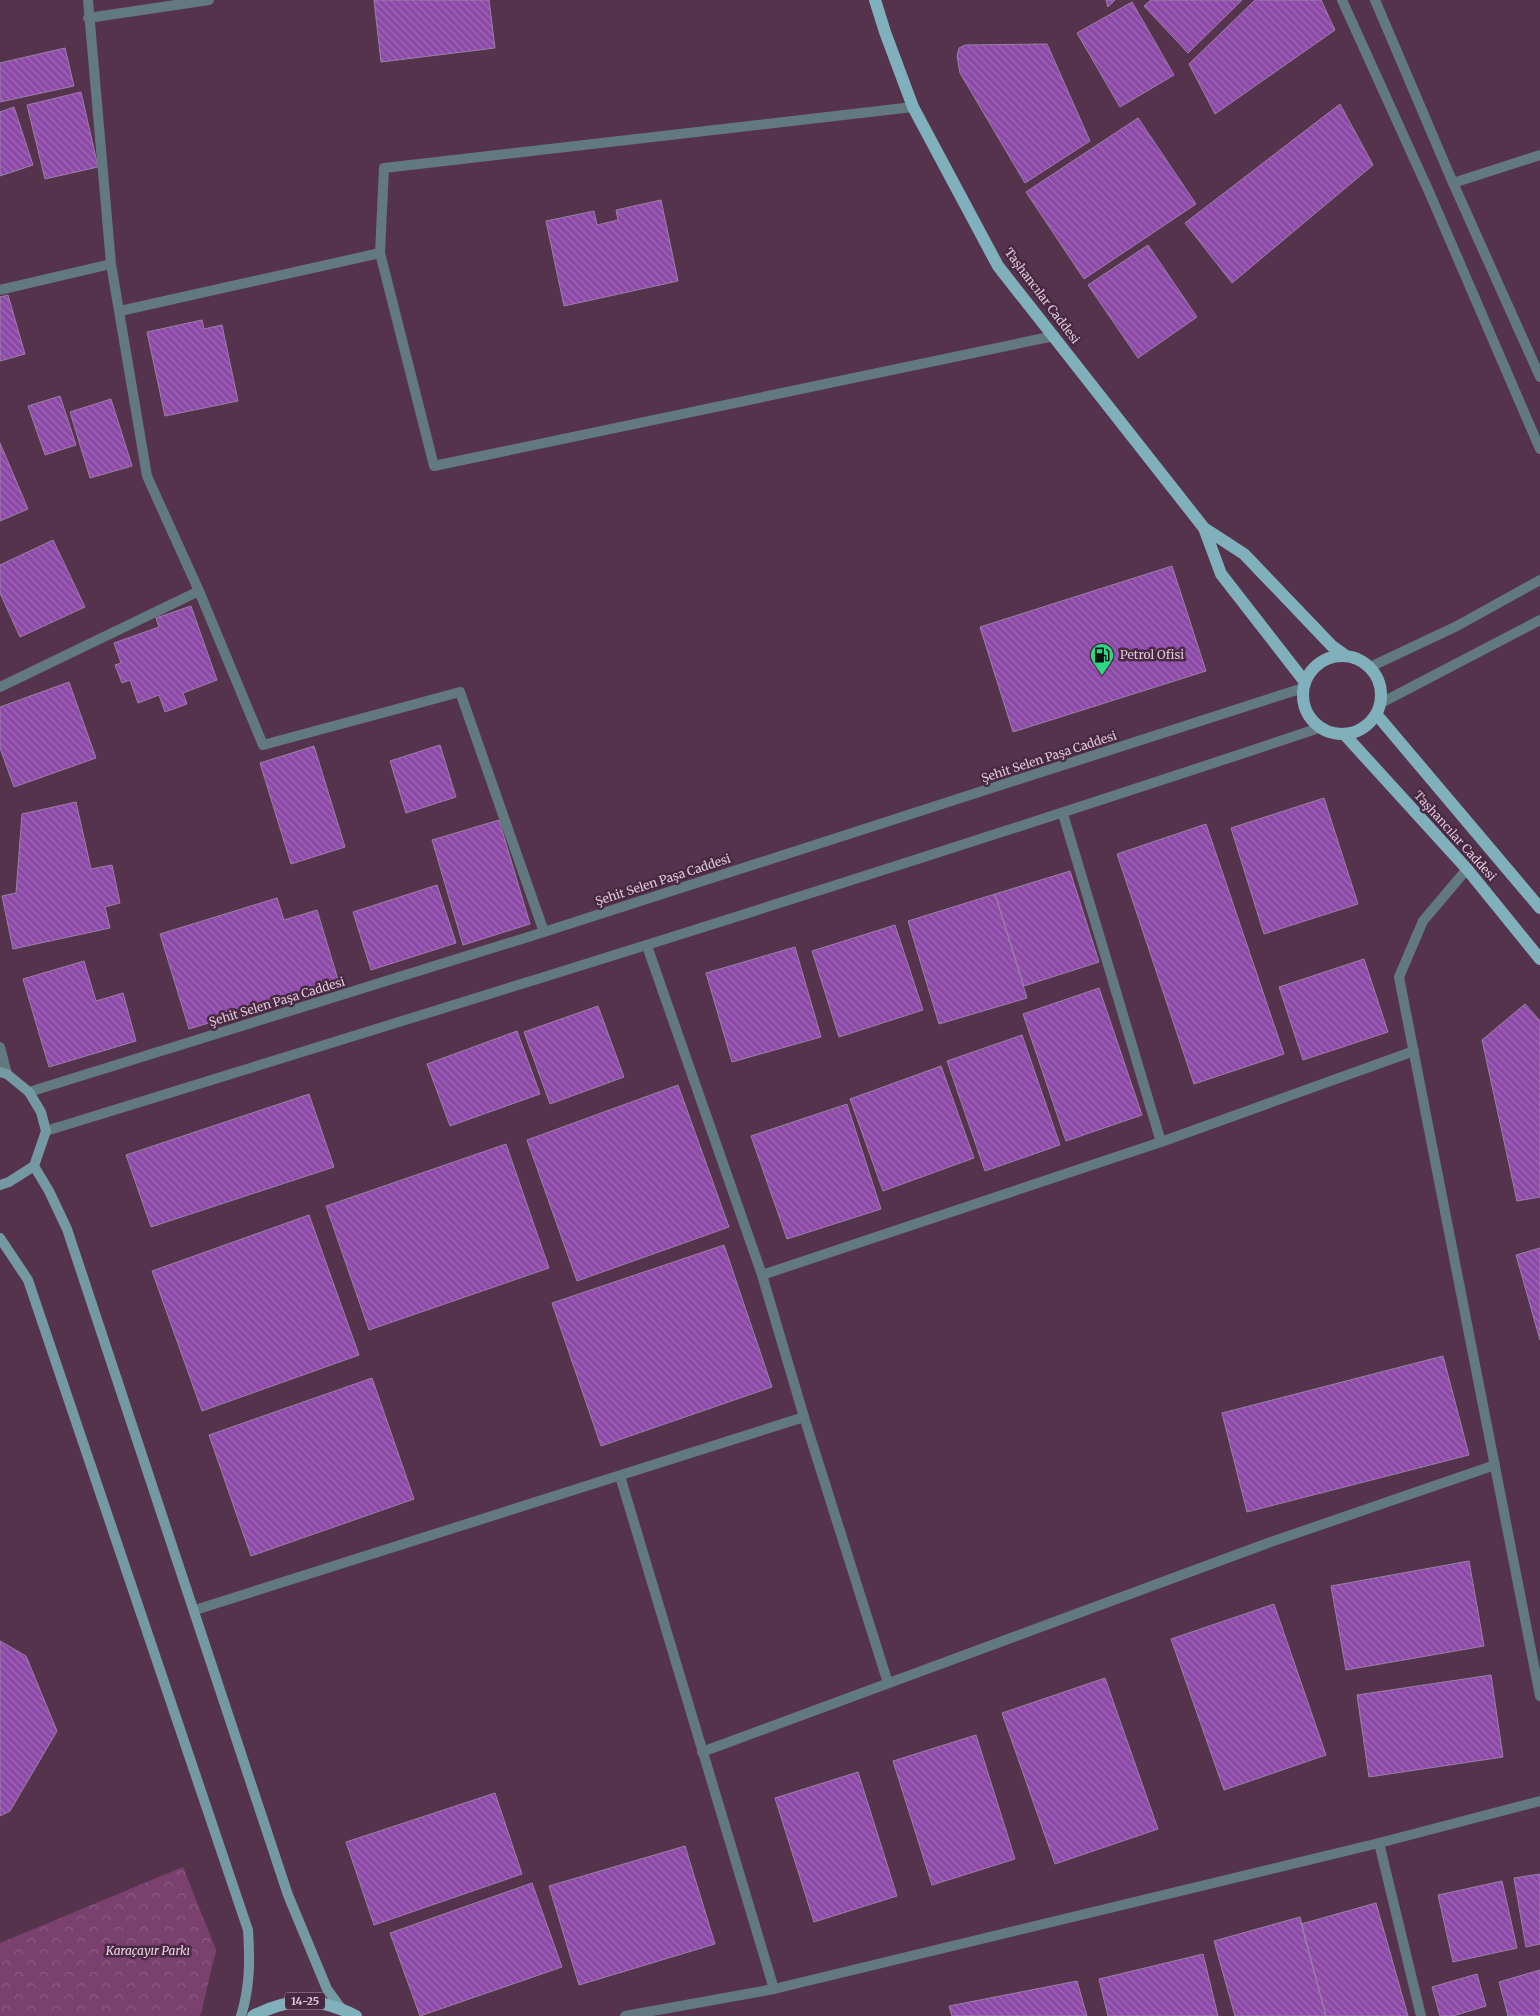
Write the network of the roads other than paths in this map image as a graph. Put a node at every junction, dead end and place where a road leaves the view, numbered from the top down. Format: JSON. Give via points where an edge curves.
{"nodes":[{"id":1,"x":88,"y":0,"type":"edge"},
{"id":2,"x":209,"y":0,"type":"edge"},
{"id":3,"x":875,"y":0,"type":"edge"},
{"id":4,"x":1342,"y":0,"type":"edge"},
{"id":5,"x":1375,"y":0,"type":"edge"},
{"id":6,"x":88,"y":18,"type":"junction"},
{"id":7,"x":913,"y":107,"type":"junction"},
{"id":8,"x":1540,"y":155,"type":"edge"},
{"id":9,"x":1453,"y":183,"type":"junction"},
{"id":10,"x":380,"y":253,"type":"junction"},
{"id":11,"x":111,"y":264,"type":"junction"},
{"id":12,"x":0,"y":290,"type":"edge"},
{"id":13,"x":120,"y":311,"type":"junction"},
{"id":14,"x":1054,"y":336,"type":"junction"},
{"id":15,"x":1540,"y":377,"type":"edge"},
{"id":16,"x":1540,"y":449,"type":"edge"},
{"id":17,"x":1204,"y":528,"type":"junction"},
{"id":18,"x":1540,"y":580,"type":"edge"},
{"id":19,"x":199,"y":591,"type":"junction"},
{"id":20,"x":1540,"y":620,"type":"edge"},
{"id":21,"x":1346,"y":656,"type":"junction"},
{"id":22,"x":1370,"y":667,"type":"junction"},
{"id":23,"x":1304,"y":685,"type":"junction"},
{"id":24,"x":0,"y":687,"type":"edge"},
{"id":25,"x":1379,"y":709,"type":"junction"},
{"id":26,"x":1320,"y":728,"type":"junction"},
{"id":27,"x":1345,"y":735,"type":"junction"},
{"id":28,"x":1063,"y":814,"type":"junction"},
{"id":29,"x":1467,"y":869,"type":"junction"},
{"id":30,"x":1540,"y":908,"type":"edge"},
{"id":31,"x":544,"y":932,"type":"junction"},
{"id":32,"x":647,"y":946,"type":"junction"},
{"id":33,"x":1540,"y":959,"type":"edge"},
{"id":34,"x":0,"y":1047,"type":"edge"},
{"id":35,"x":1414,"y":1051,"type":"junction"},
{"id":36,"x":4,"y":1073,"type":"edge"},
{"id":37,"x":29,"y":1092,"type":"junction"},
{"id":38,"x":46,"y":1131,"type":"junction"},
{"id":39,"x":1162,"y":1142,"type":"junction"},
{"id":40,"x":34,"y":1166,"type":"junction"},
{"id":41,"x":0,"y":1185,"type":"edge"},
{"id":42,"x":0,"y":1238,"type":"edge"},
{"id":43,"x":762,"y":1275,"type":"junction"},
{"id":44,"x":804,"y":1417,"type":"junction"},
{"id":45,"x":1495,"y":1465,"type":"junction"},
{"id":46,"x":620,"y":1476,"type":"junction"},
{"id":47,"x":195,"y":1610,"type":"junction"},
{"id":48,"x":888,"y":1684,"type":"junction"},
{"id":49,"x":1540,"y":1696,"type":"edge"},
{"id":50,"x":702,"y":1752,"type":"junction"},
{"id":51,"x":1540,"y":1800,"type":"edge"},
{"id":52,"x":1380,"y":1843,"type":"junction"},
{"id":53,"x":774,"y":1989,"type":"junction"},
{"id":54,"x":340,"y":2007,"type":"junction"},
{"id":55,"x":241,"y":2016,"type":"edge"},
{"id":56,"x":253,"y":2016,"type":"edge"},
{"id":57,"x":356,"y":2016,"type":"edge"},
{"id":58,"x":625,"y":2016,"type":"edge"},
{"id":59,"x":1421,"y":2016,"type":"edge"}],
"edges":[{"from":1,"to":6,"type":"street"},
{"from":2,"to":6,"type":"street"},
{"from":3,"to":7,"type":"main road","name":"Taşhancılar Caddesi"},
{"from":4,"to":16,"type":"street"},
{"from":5,"to":9,"type":"street"},
{"from":6,"to":11,"type":"street"},
{"from":7,"to":10,"type":"street","via":[[384,168]]},
{"from":7,"to":14,"type":"main road","name":"Taşhancılar Caddesi","via":[[998,266]]},
{"from":8,"to":9,"type":"street"},
{"from":9,"to":15,"type":"street"},
{"from":10,"to":13,"type":"street"},
{"from":10,"to":14,"type":"street","via":[[434,466]]},
{"from":11,"to":12,"type":"street"},
{"from":11,"to":13,"type":"street"},
{"from":13,"to":19,"type":"street","via":[[147,476]]},
{"from":14,"to":17,"type":"main road","name":"Taşhancılar Caddesi"},
{"from":17,"to":21,"type":"main road","via":[[1244,554],[1332,646]]},
{"from":17,"to":23,"type":"main road","via":[[1221,574]]},
{"from":18,"to":22,"type":"street","via":[[1457,626]]},
{"from":19,"to":24,"type":"street"},
{"from":19,"to":31,"type":"street","via":[[263,746],[460,692]]},
{"from":20,"to":25,"type":"street"},
{"from":21,"to":22,"type":"main road","via":[[1359,659]]},
{"from":21,"to":23,"type":"main road","via":[[1321,662],[1311,670]]},
{"from":22,"to":25,"type":"main road","via":[[1382,690]]},
{"from":23,"to":26,"type":"main road","via":[[1304,708]]},
{"from":23,"to":31,"type":"street","name":"Şehit Selen Paşa Caddesi"},
{"from":25,"to":27,"type":"main road","via":[[1368,725]]},
{"from":25,"to":30,"type":"main road","name":"Taşhancılar Caddesi"},
{"from":26,"to":27,"type":"main road","via":[[1332,734]]},
{"from":26,"to":28,"type":"street"},
{"from":27,"to":29,"type":"main road","name":"Taşhancılar Caddesi"},
{"from":28,"to":32,"type":"street"},
{"from":28,"to":39,"type":"street"},
{"from":29,"to":33,"type":"main road","name":"Taşhancılar Caddesi"},
{"from":29,"to":35,"type":"street","via":[[1424,921],[1398,977]]},
{"from":31,"to":37,"type":"street","name":"Şehit Selen Paşa Caddesi"},
{"from":32,"to":38,"type":"street"},
{"from":32,"to":43,"type":"street"},
{"from":34,"to":36,"type":"street"},
{"from":35,"to":39,"type":"street"},
{"from":35,"to":45,"type":"street"},
{"from":36,"to":37,"type":"main road"},
{"from":37,"to":38,"type":"main road","via":[[41,1112]]},
{"from":38,"to":40,"type":"main road"},
{"from":39,"to":43,"type":"street"},
{"from":40,"to":41,"type":"main road"},
{"from":40,"to":47,"type":"main road","via":[[67,1229]]},
{"from":42,"to":55,"type":"main road","via":[[28,1280],[248,1930],[250,1966],[247,1997]]},
{"from":43,"to":44,"type":"street"},
{"from":44,"to":46,"type":"street"},
{"from":44,"to":48,"type":"street"},
{"from":45,"to":48,"type":"street","via":[[1268,1543]]},
{"from":45,"to":49,"type":"street"},
{"from":46,"to":47,"type":"street"},
{"from":46,"to":50,"type":"street"},
{"from":47,"to":54,"type":"main road","via":[[288,1895],[327,1988]]},
{"from":48,"to":50,"type":"street"},
{"from":50,"to":53,"type":"street"},
{"from":51,"to":52,"type":"street"},
{"from":52,"to":53,"type":"street"},
{"from":52,"to":59,"type":"street"},
{"from":53,"to":58,"type":"street"},
{"from":54,"to":56,"type":"main road","number":"14-25","via":[[296,2001],[274,2006]]},
{"from":54,"to":57,"type":"main road","number":"14-25"}]}
